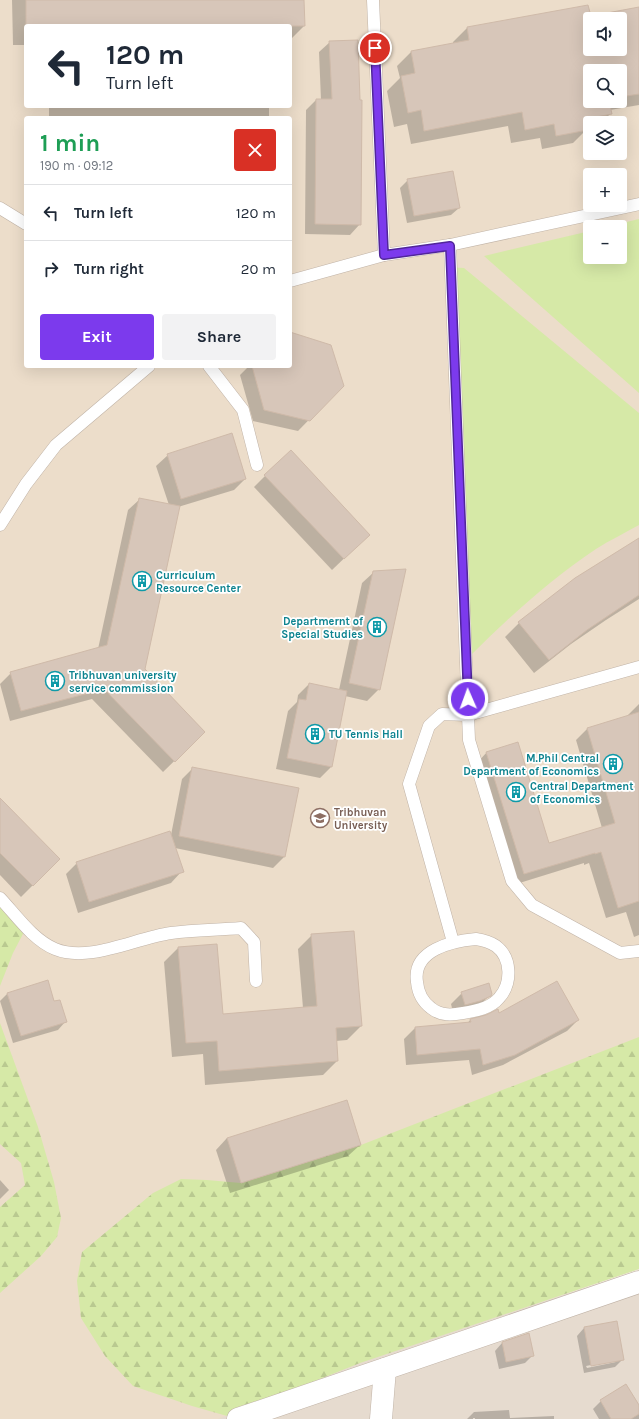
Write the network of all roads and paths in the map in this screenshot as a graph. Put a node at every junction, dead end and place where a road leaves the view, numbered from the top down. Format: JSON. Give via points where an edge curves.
{"nodes":[{"id":1,"x":373,"y":0,"type":"edge"},
{"id":2,"x":639,"y":204,"type":"edge"},
{"id":3,"x":0,"y":208,"type":"edge"},
{"id":4,"x":24,"y":223,"type":"edge"},
{"id":5,"x":450,"y":246,"type":"junction"},
{"id":6,"x":384,"y":255,"type":"junction"},
{"id":7,"x":292,"y":280,"type":"edge"},
{"id":8,"x":147,"y":368,"type":"edge"},
{"id":9,"x":212,"y":368,"type":"edge"},
{"id":10,"x":257,"y":465,"type":"dead end"},
{"id":11,"x":0,"y":525,"type":"edge"},
{"id":12,"x":639,"y":667,"type":"edge"},
{"id":13,"x":468,"y":715,"type":"junction"},
{"id":14,"x":0,"y":898,"type":"edge"},
{"id":15,"x":453,"y":942,"type":"junction"},
{"id":16,"x":639,"y":951,"type":"edge"},
{"id":17,"x":256,"y":981,"type":"dead end"},
{"id":18,"x":639,"y":1282,"type":"edge"},
{"id":19,"x":385,"y":1369,"type":"junction"},
{"id":20,"x":238,"y":1419,"type":"edge"},
{"id":21,"x":381,"y":1419,"type":"edge"}],
"edges":[{"from":1,"to":6,"type":"lane"},
{"from":2,"to":5,"type":"lane"},
{"from":3,"to":4,"type":"lane"},
{"from":5,"to":6,"type":"lane"},
{"from":5,"to":13,"type":"lane"},
{"from":6,"to":7,"type":"lane"},
{"from":8,"to":11,"type":"lane","via":[[56,445],[26,484]]},
{"from":9,"to":10,"type":"lane","via":[[244,410]]},
{"from":12,"to":13,"type":"lane"},
{"from":13,"to":15,"type":"lane","via":[[442,714],[429,726],[409,784]]},
{"from":13,"to":16,"type":"lane","via":[[469,740],[512,881],[532,905],[620,953]]},
{"from":14,"to":17,"type":"lane","via":[[39,941],[71,954],[89,953],[170,933],[240,928],[254,942]]},
{"from":15,"to":15,"type":"lane","via":[[434,950],[424,958],[418,968],[416,979],[423,1001],[443,1014],[454,1015],[476,1011],[499,999],[506,989],[509,977],[508,965],[497,946],[476,939]]},
{"from":18,"to":19,"type":"street"},
{"from":19,"to":20,"type":"street"},
{"from":19,"to":21,"type":"street"}]}
